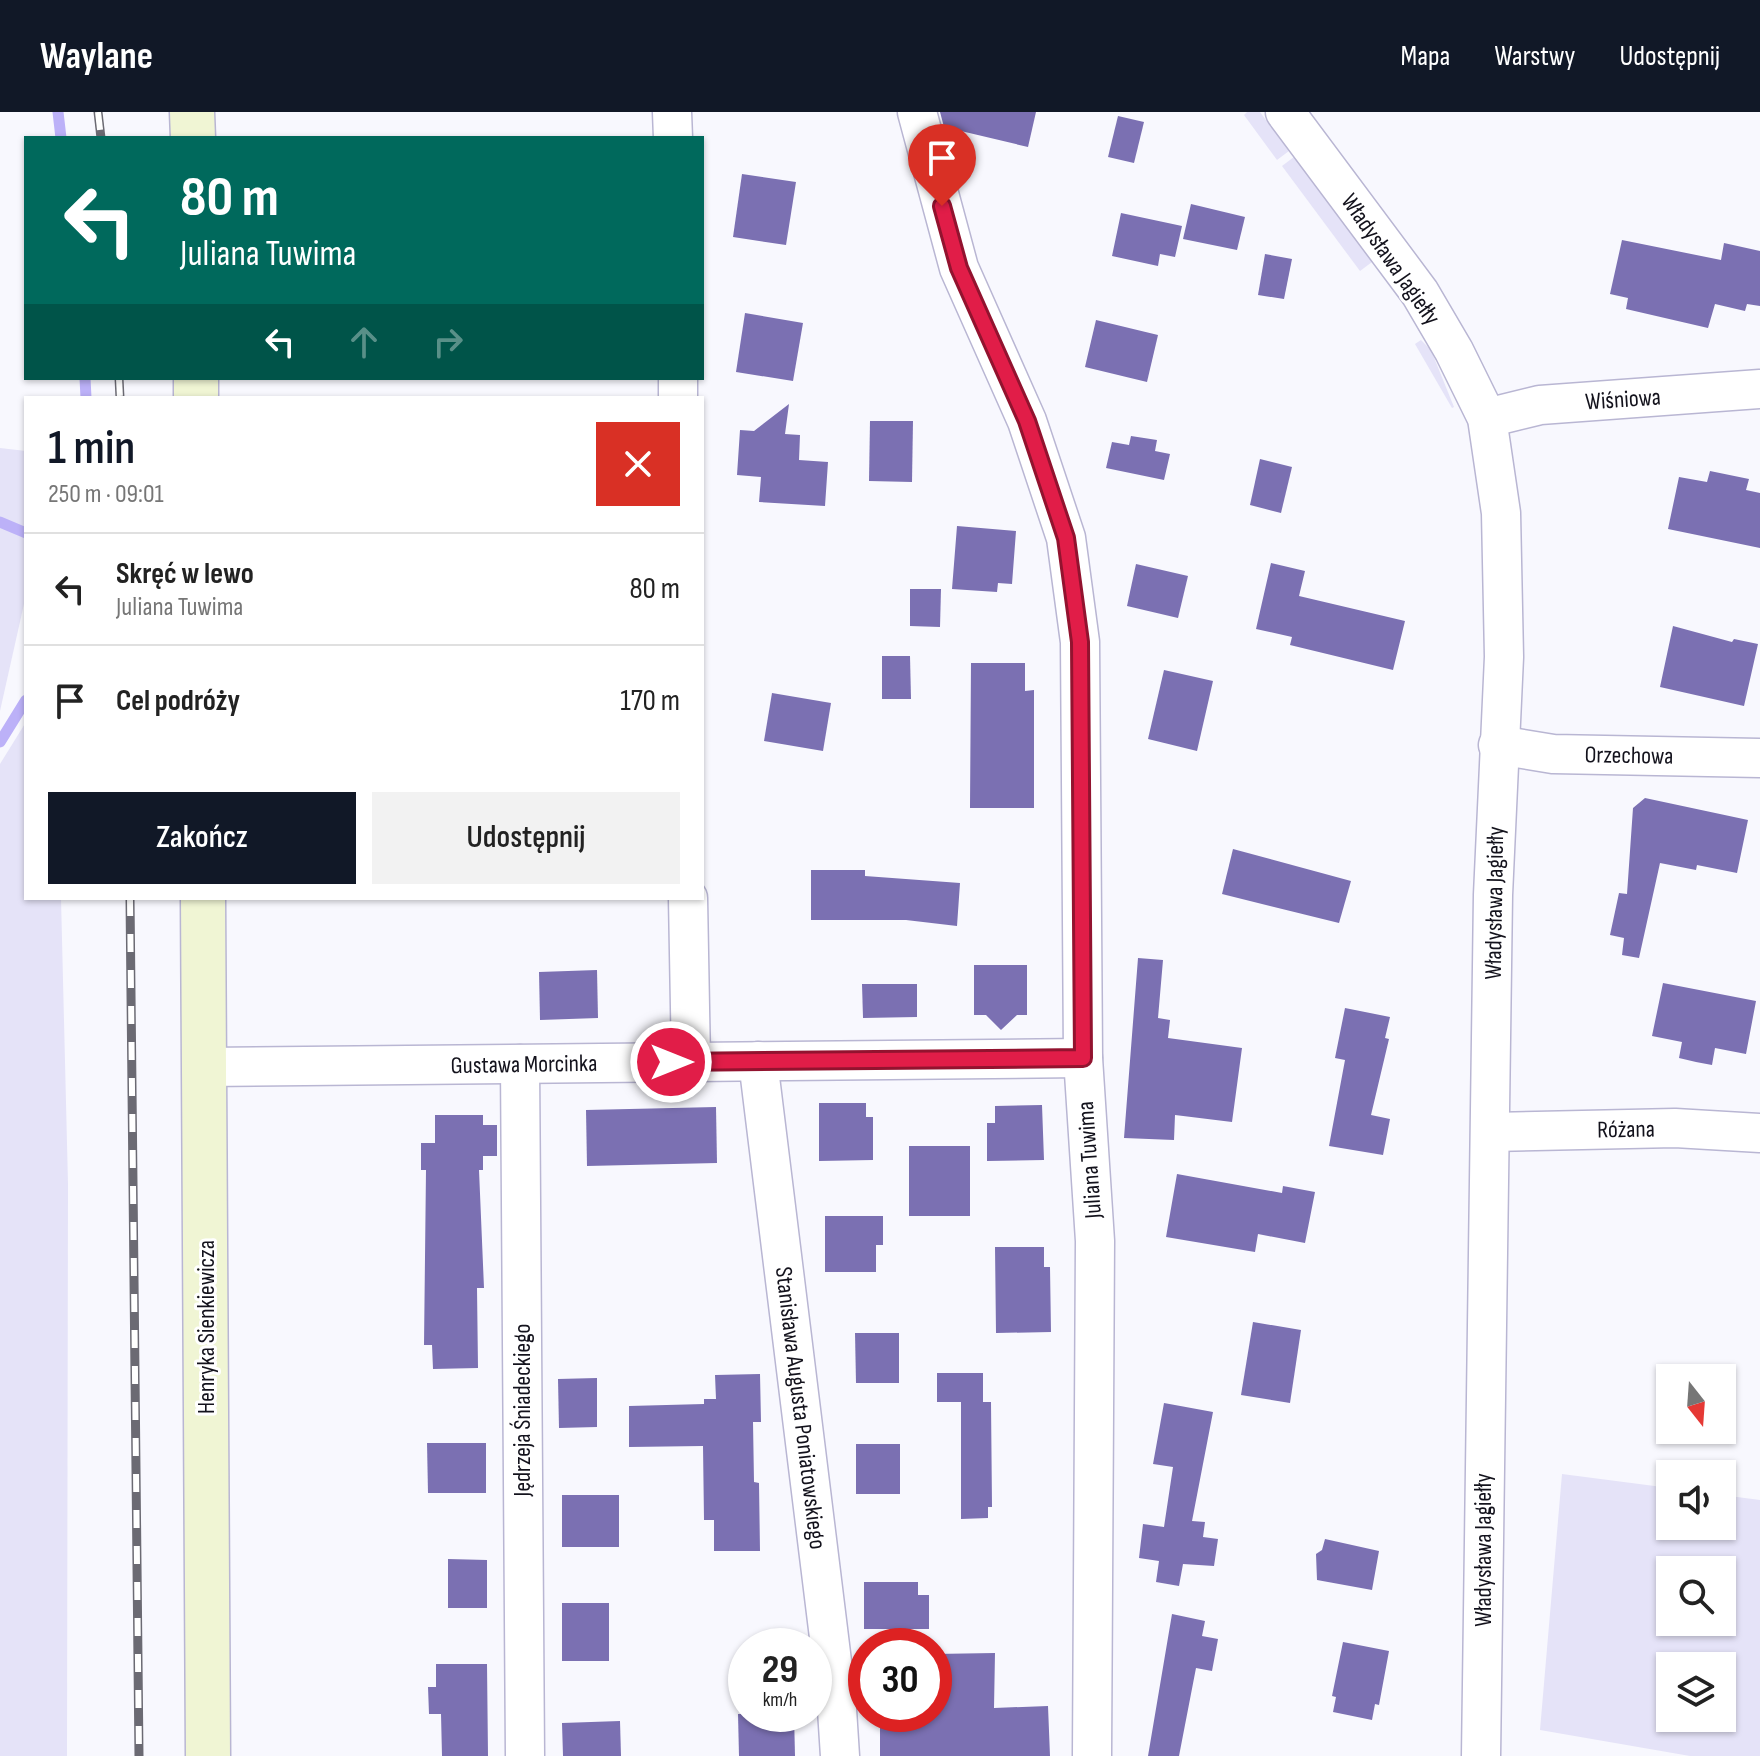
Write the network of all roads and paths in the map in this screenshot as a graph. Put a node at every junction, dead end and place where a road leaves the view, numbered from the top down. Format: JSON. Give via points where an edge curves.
{"nodes":[{"id":1,"x":192,"y":112,"type":"edge"},
{"id":2,"x":672,"y":112,"type":"edge"},
{"id":3,"x":917,"y":112,"type":"edge"},
{"id":4,"x":1285,"y":112,"type":"edge"},
{"id":5,"x":193,"y":136,"type":"edge"},
{"id":6,"x":673,"y":136,"type":"edge"},
{"id":7,"x":1760,"y":389,"type":"edge"},
{"id":8,"x":1487,"y":418,"type":"junction"},
{"id":9,"x":1498,"y":745,"type":"junction"},
{"id":10,"x":1760,"y":758,"type":"edge"},
{"id":11,"x":203,"y":900,"type":"edge"},
{"id":12,"x":688,"y":900,"type":"edge"},
{"id":13,"x":1083,"y":1058,"type":"junction"},
{"id":14,"x":758,"y":1061,"type":"junction"},
{"id":15,"x":691,"y":1062,"type":"junction"},
{"id":16,"x":520,"y":1064,"type":"junction"},
{"id":17,"x":206,"y":1067,"type":"junction"},
{"id":18,"x":1492,"y":1132,"type":"junction"},
{"id":19,"x":1760,"y":1133,"type":"edge"},
{"id":20,"x":1490,"y":1754,"type":"edge"},
{"id":21,"x":208,"y":1756,"type":"edge"},
{"id":22,"x":525,"y":1756,"type":"edge"},
{"id":23,"x":840,"y":1756,"type":"edge"},
{"id":24,"x":1092,"y":1756,"type":"edge"}],
"edges":[{"from":1,"to":5,"type":"main road"},
{"from":2,"to":6,"type":"street"},
{"from":3,"to":13,"type":"street","name":"Juliana Tuwima","via":[[959,268],[1027,421],[1066,538],[1080,642]]},
{"from":4,"to":8,"type":"street","name":"Władysława Jagiełły","via":[[1420,293]]},
{"from":7,"to":8,"type":"street","name":"Wiśniowa","via":[[1540,405]]},
{"from":8,"to":9,"type":"street","name":"Władysława Jagiełły","via":[[1501,513],[1504,657]]},
{"from":9,"to":10,"type":"street","name":"Orzechowa","via":[[1553,754]]},
{"from":9,"to":18,"type":"street","name":"Władysława Jagiełły"},
{"from":11,"to":17,"type":"main road","name":"Henryka Sienkiewicza"},
{"from":12,"to":15,"type":"street"},
{"from":13,"to":14,"type":"street","name":"Gustawa Morcinka"},
{"from":13,"to":24,"type":"street","name":"Juliana Tuwima","via":[[1095,1241]]},
{"from":14,"to":15,"type":"street","name":"Gustawa Morcinka"},
{"from":14,"to":23,"type":"street","name":"Stanisława Augusta Poniatowskiego"},
{"from":15,"to":16,"type":"street","name":"Gustawa Morcinka"},
{"from":16,"to":17,"type":"street","name":"Gustawa Morcinka"},
{"from":16,"to":22,"type":"street","name":"Jędrzeja Śniadeckiego"},
{"from":17,"to":21,"type":"main road","name":"Henryka Sienkiewicza"},
{"from":18,"to":19,"type":"street","name":"Różana","via":[[1675,1128]]},
{"from":18,"to":20,"type":"street","name":"Władysława Jagiełły","via":[[1485,1310]]}]}
